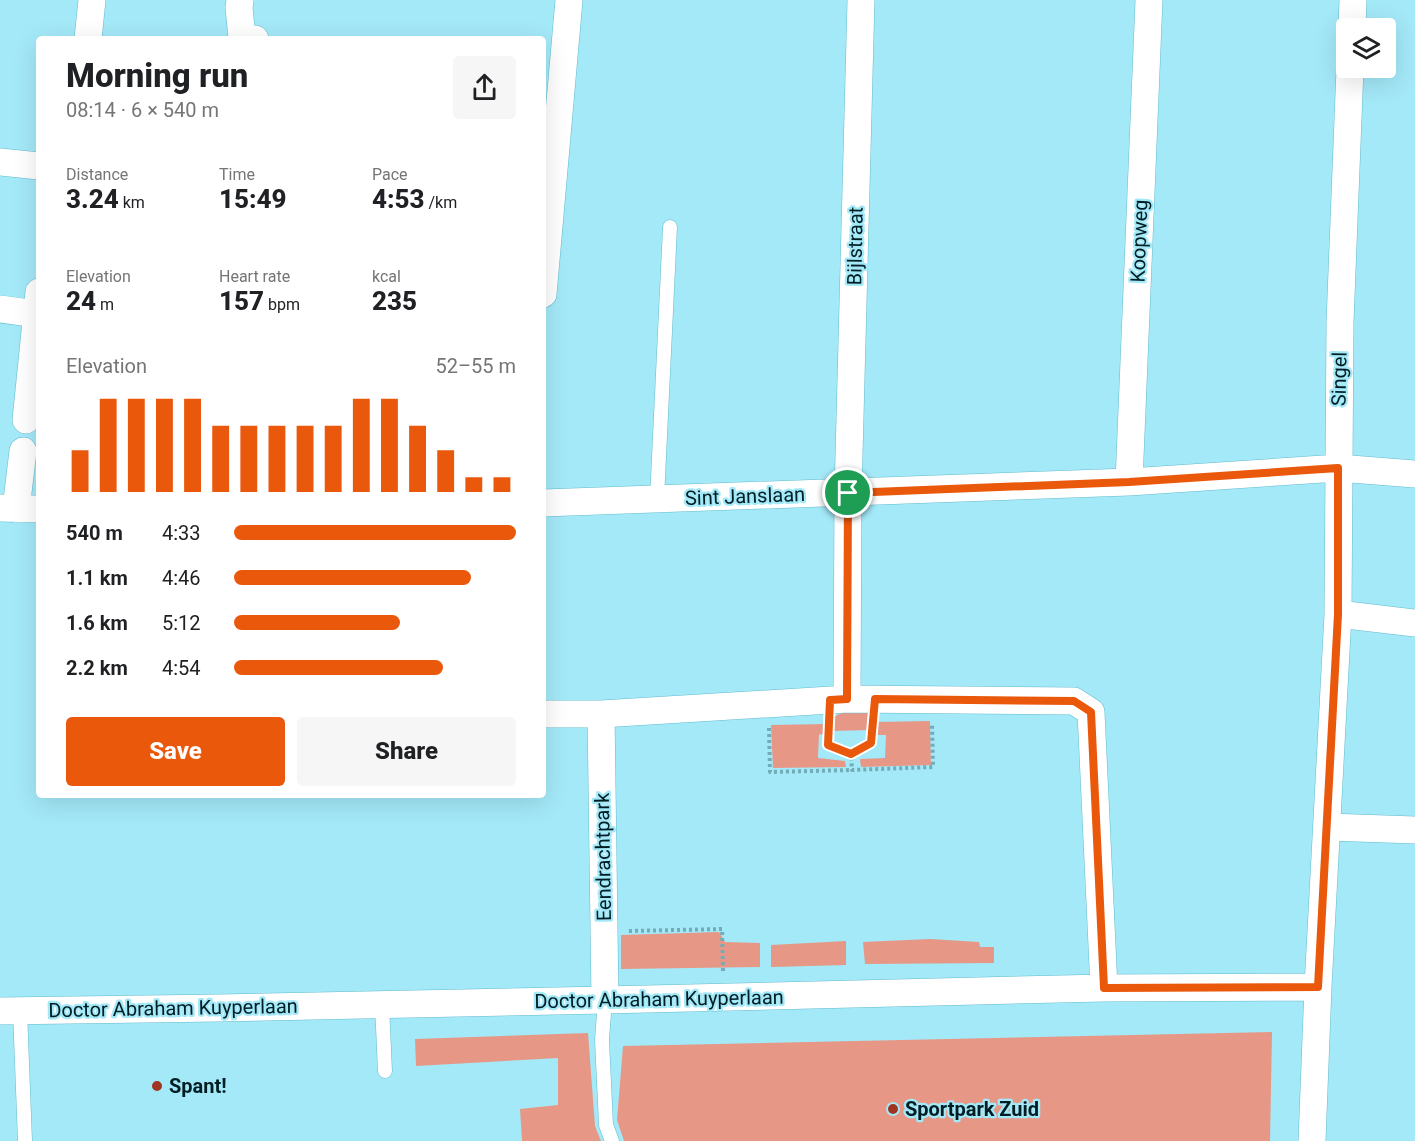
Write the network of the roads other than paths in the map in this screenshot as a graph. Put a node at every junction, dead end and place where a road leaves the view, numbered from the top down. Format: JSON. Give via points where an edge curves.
{"nodes":[{"id":1,"x":92,"y":0,"type":"edge"},
{"id":2,"x":240,"y":0,"type":"edge"},
{"id":3,"x":569,"y":0,"type":"edge"},
{"id":4,"x":861,"y":0,"type":"edge"},
{"id":5,"x":1149,"y":0,"type":"edge"},
{"id":6,"x":1353,"y":0,"type":"edge"},
{"id":7,"x":1352,"y":18,"type":"edge"},
{"id":8,"x":88,"y":36,"type":"edge"},
{"id":9,"x":245,"y":36,"type":"edge"},
{"id":10,"x":1350,"y":78,"type":"edge"},
{"id":11,"x":0,"y":162,"type":"edge"},
{"id":12,"x":36,"y":166,"type":"edge"},
{"id":13,"x":670,"y":227,"type":"dead end"},
{"id":14,"x":546,"y":256,"type":"edge"},
{"id":15,"x":36,"y":303,"type":"edge"},
{"id":16,"x":0,"y":309,"type":"edge"},
{"id":17,"x":36,"y":322,"type":"edge"},
{"id":18,"x":26,"y":420,"type":"dead end"},
{"id":19,"x":23,"y":451,"type":"dead end"},
{"id":20,"x":1338,"y":468,"type":"junction"},
{"id":21,"x":1415,"y":474,"type":"edge"},
{"id":22,"x":1129,"y":482,"type":"junction"},
{"id":23,"x":848,"y":493,"type":"junction"},
{"id":24,"x":657,"y":499,"type":"junction"},
{"id":25,"x":546,"y":503,"type":"edge"},
{"id":26,"x":18,"y":508,"type":"edge"},
{"id":27,"x":1338,"y":614,"type":"junction"},
{"id":28,"x":1415,"y":623,"type":"edge"},
{"id":29,"x":838,"y":699,"type":"junction"},
{"id":30,"x":546,"y":714,"type":"edge"},
{"id":31,"x":601,"y":714,"type":"junction"},
{"id":32,"x":1328,"y":826,"type":"junction"},
{"id":33,"x":1415,"y":830,"type":"edge"},
{"id":34,"x":1318,"y":987,"type":"junction"},
{"id":35,"x":1104,"y":988,"type":"junction"},
{"id":36,"x":605,"y":1000,"type":"junction"},
{"id":37,"x":382,"y":1005,"type":"junction"},
{"id":38,"x":10,"y":1011,"type":"edge"},
{"id":39,"x":385,"y":1071,"type":"dead end"},
{"id":40,"x":26,"y":1141,"type":"edge"},
{"id":41,"x":612,"y":1141,"type":"edge"},
{"id":42,"x":1312,"y":1141,"type":"edge"}],
"edges":[{"from":1,"to":8,"type":"street"},
{"from":2,"to":9,"type":"street"},
{"from":3,"to":14,"type":"street"},
{"from":4,"to":23,"type":"street","name":"Bijlstraat"},
{"from":5,"to":22,"type":"street","name":"Koopweg"},
{"from":6,"to":7,"type":"street"},
{"from":10,"to":20,"type":"street","name":"Singel"},
{"from":11,"to":12,"type":"street"},
{"from":13,"to":24,"type":"lane"},
{"from":15,"to":16,"type":"street"},
{"from":17,"to":18,"type":"street"},
{"from":19,"to":26,"type":"street"},
{"from":20,"to":21,"type":"street","name":"Sint Janslaan"},
{"from":20,"to":22,"type":"street","name":"Sint Janslaan"},
{"from":20,"to":27,"type":"street","name":"Singel"},
{"from":22,"to":23,"type":"street","name":"Sint Janslaan"},
{"from":23,"to":24,"type":"street","name":"Sint Janslaan"},
{"from":23,"to":29,"type":"street"},
{"from":24,"to":25,"type":"street","name":"Sint Janslaan"},
{"from":27,"to":28,"type":"street"},
{"from":27,"to":32,"type":"street","name":"Singel"},
{"from":29,"to":31,"type":"street"},
{"from":29,"to":35,"type":"street","via":[[1074,701],[1091,712]]},
{"from":30,"to":31,"type":"street"},
{"from":31,"to":36,"type":"street","name":"Eendrachtpark"},
{"from":32,"to":33,"type":"street"},
{"from":32,"to":34,"type":"street","name":"Singel"},
{"from":34,"to":35,"type":"street","name":"Doctor Abraham Kuyperlaan"},
{"from":34,"to":42,"type":"street","name":"Singel"},
{"from":35,"to":36,"type":"street","name":"Doctor Abraham Kuyperlaan"},
{"from":36,"to":37,"type":"street","name":"Doctor Abraham Kuyperlaan"},
{"from":36,"to":41,"type":"lane","via":[[605,1114]]},
{"from":37,"to":38,"type":"street","name":"Doctor Abraham Kuyperlaan"},
{"from":37,"to":39,"type":"lane"},
{"from":38,"to":40,"type":"lane"}]}
